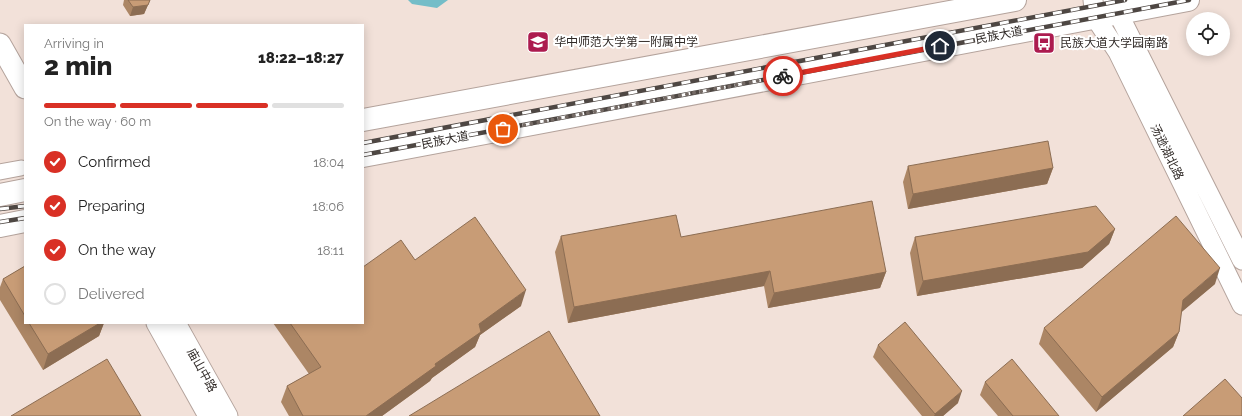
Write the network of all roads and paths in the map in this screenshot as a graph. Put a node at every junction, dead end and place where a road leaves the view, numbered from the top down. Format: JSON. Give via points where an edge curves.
{"nodes":[{"id":1,"x":1015,"y":0,"type":"edge"},
{"id":2,"x":1188,"y":0,"type":"edge"},
{"id":3,"x":1115,"y":6,"type":"edge"},
{"id":4,"x":1094,"y":8,"type":"edge"},
{"id":5,"x":0,"y":44,"type":"edge"},
{"id":6,"x":24,"y":86,"type":"edge"},
{"id":7,"x":364,"y":120,"type":"edge"},
{"id":8,"x":364,"y":156,"type":"edge"},
{"id":9,"x":21,"y":168,"type":"dead end"},
{"id":10,"x":0,"y":172,"type":"edge"},
{"id":11,"x":24,"y":190,"type":"edge"},
{"id":12,"x":0,"y":195,"type":"edge"},
{"id":13,"x":24,"y":221,"type":"edge"},
{"id":14,"x":0,"y":226,"type":"edge"},
{"id":15,"x":1242,"y":260,"type":"edge"},
{"id":16,"x":1242,"y":304,"type":"edge"},
{"id":17,"x":157,"y":324,"type":"edge"},
{"id":18,"x":177,"y":324,"type":"edge"},
{"id":19,"x":208,"y":416,"type":"edge"},
{"id":20,"x":228,"y":416,"type":"edge"}],
"edges":[{"from":1,"to":7,"type":"main road"},
{"from":2,"to":3,"type":"main road","name":"民族大道"},
{"from":3,"to":4,"type":"main road","name":"民族大道"},
{"from":3,"to":15,"type":"street","name":"汤逊湖北路"},
{"from":4,"to":8,"type":"main road","name":"民族大道"},
{"from":4,"to":16,"type":"street","name":"汤逊湖北路"},
{"from":5,"to":6,"type":"main road"},
{"from":9,"to":10,"type":"street"},
{"from":11,"to":12,"type":"main road"},
{"from":13,"to":14,"type":"main road"},
{"from":17,"to":19,"type":"street","name":"庙山中路"},
{"from":18,"to":20,"type":"street","name":"庙山中路"}]}
